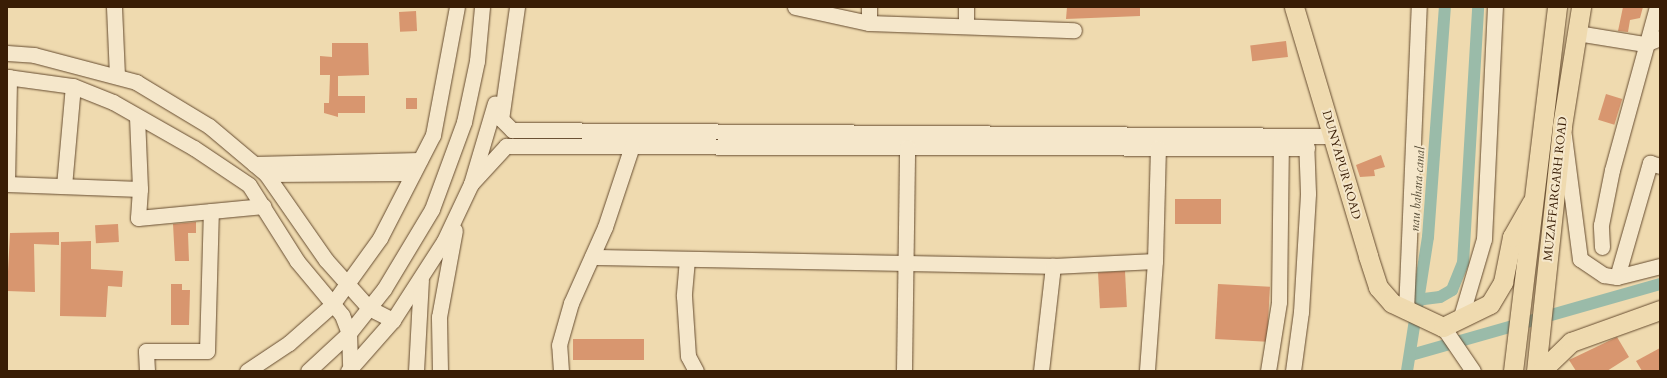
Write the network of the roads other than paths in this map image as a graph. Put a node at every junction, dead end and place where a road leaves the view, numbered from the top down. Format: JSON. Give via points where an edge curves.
{"nodes":[{"id":1,"x":114,"y":7,"type":"edge"},
{"id":2,"x":457,"y":7,"type":"edge"},
{"id":3,"x":482,"y":7,"type":"edge"},
{"id":4,"x":508,"y":7,"type":"edge"},
{"id":5,"x":517,"y":7,"type":"edge"},
{"id":6,"x":795,"y":7,"type":"edge"},
{"id":7,"x":869,"y":7,"type":"edge"},
{"id":8,"x":966,"y":7,"type":"edge"},
{"id":9,"x":1294,"y":7,"type":"edge"},
{"id":10,"x":1419,"y":7,"type":"edge"},
{"id":11,"x":1495,"y":7,"type":"edge"},
{"id":12,"x":1557,"y":7,"type":"edge"},
{"id":13,"x":1581,"y":7,"type":"edge"},
{"id":14,"x":1657,"y":7,"type":"edge"},
{"id":15,"x":869,"y":23,"type":"junction"},
{"id":16,"x":966,"y":26,"type":"junction"},
{"id":17,"x":1074,"y":30,"type":"dead end"},
{"id":18,"x":1577,"y":33,"type":"junction"},
{"id":19,"x":1660,"y":38,"type":"edge"},
{"id":20,"x":1645,"y":44,"type":"junction"},
{"id":21,"x":7,"y":53,"type":"edge"},
{"id":22,"x":117,"y":76,"type":"junction"},
{"id":23,"x":8,"y":77,"type":"edge"},
{"id":24,"x":73,"y":86,"type":"junction"},
{"id":25,"x":137,"y":117,"type":"junction"},
{"id":26,"x":1562,"y":126,"type":"junction"},
{"id":27,"x":1332,"y":136,"type":"junction"},
{"id":28,"x":1281,"y":142,"type":"junction"},
{"id":29,"x":1306,"y":142,"type":"junction"},
{"id":30,"x":632,"y":146,"type":"junction"},
{"id":31,"x":907,"y":147,"type":"junction"},
{"id":32,"x":1158,"y":148,"type":"junction"},
{"id":33,"x":254,"y":164,"type":"junction"},
{"id":34,"x":1660,"y":166,"type":"edge"},
{"id":35,"x":416,"y":167,"type":"junction"},
{"id":36,"x":266,"y":174,"type":"junction"},
{"id":37,"x":7,"y":184,"type":"edge"},
{"id":38,"x":471,"y":184,"type":"junction"},
{"id":39,"x":64,"y":186,"type":"junction"},
{"id":40,"x":140,"y":189,"type":"junction"},
{"id":41,"x":1532,"y":202,"type":"junction"},
{"id":42,"x":263,"y":206,"type":"junction"},
{"id":43,"x":211,"y":211,"type":"junction"},
{"id":44,"x":458,"y":213,"type":"junction"},
{"id":45,"x":1602,"y":247,"type":"dead end"},
{"id":46,"x":592,"y":257,"type":"junction"},
{"id":47,"x":687,"y":259,"type":"junction"},
{"id":48,"x":1155,"y":261,"type":"junction"},
{"id":49,"x":905,"y":263,"type":"junction"},
{"id":50,"x":1053,"y":266,"type":"junction"},
{"id":51,"x":1660,"y":266,"type":"edge"},
{"id":52,"x":1617,"y":277,"type":"junction"},
{"id":53,"x":421,"y":279,"type":"junction"},
{"id":54,"x":348,"y":285,"type":"junction"},
{"id":55,"x":331,"y":306,"type":"junction"},
{"id":56,"x":369,"y":308,"type":"junction"},
{"id":57,"x":1660,"y":310,"type":"edge"},
{"id":58,"x":1406,"y":311,"type":"junction"},
{"id":59,"x":393,"y":320,"type":"junction"},
{"id":60,"x":1447,"y":327,"type":"junction"},
{"id":61,"x":349,"y":333,"type":"junction"},
{"id":62,"x":1513,"y":362,"type":"edge"},
{"id":63,"x":1538,"y":365,"type":"edge"},
{"id":64,"x":349,"y":370,"type":"edge"},
{"id":65,"x":147,"y":371,"type":"edge"},
{"id":66,"x":248,"y":371,"type":"edge"},
{"id":67,"x":308,"y":371,"type":"edge"},
{"id":68,"x":416,"y":371,"type":"edge"},
{"id":69,"x":440,"y":371,"type":"edge"},
{"id":70,"x":561,"y":371,"type":"edge"},
{"id":71,"x":696,"y":371,"type":"edge"},
{"id":72,"x":904,"y":371,"type":"edge"},
{"id":73,"x":1041,"y":371,"type":"edge"},
{"id":74,"x":1147,"y":371,"type":"edge"},
{"id":75,"x":1268,"y":371,"type":"edge"},
{"id":76,"x":1293,"y":371,"type":"edge"},
{"id":77,"x":1473,"y":371,"type":"edge"}],
"edges":[{"from":1,"to":22,"type":"street"},
{"from":2,"to":35,"type":"street","via":[[433,135]]},
{"from":3,"to":56,"type":"street","via":[[472,92],[444,180],[417,236]]},
{"from":4,"to":38,"type":"street","via":[[498,94]]},
{"from":5,"to":28,"type":"street","via":[[501,119],[512,130]]},
{"from":6,"to":15,"type":"street"},
{"from":7,"to":15,"type":"street"},
{"from":8,"to":16,"type":"street"},
{"from":9,"to":27,"type":"main road","name":"DUNYAPUR ROAD"},
{"from":10,"to":58,"type":"street"},
{"from":11,"to":60,"type":"street","via":[[1484,239]]},
{"from":12,"to":41,"type":"main road","name":"MUZAFFARGARH ROAD"},
{"from":13,"to":18,"type":"main road","name":"MUZAFFARGARH ROAD"},
{"from":14,"to":20,"type":"street"},
{"from":15,"to":16,"type":"street"},
{"from":16,"to":17,"type":"street"},
{"from":18,"to":20,"type":"street"},
{"from":18,"to":26,"type":"main road","name":"MUZAFFARGARH ROAD"},
{"from":19,"to":20,"type":"street"},
{"from":20,"to":45,"type":"street","via":[[1612,170],[1601,225]]},
{"from":21,"to":22,"type":"street","via":[[34,55]]},
{"from":22,"to":33,"type":"street","via":[[136,82],[209,126]]},
{"from":23,"to":24,"type":"street"},
{"from":23,"to":37,"type":"street"},
{"from":24,"to":25,"type":"street"},
{"from":24,"to":39,"type":"street"},
{"from":25,"to":40,"type":"street"},
{"from":25,"to":42,"type":"street","via":[[194,148],[249,185]]},
{"from":26,"to":52,"type":"street","via":[[1580,259],[1604,275]]},
{"from":26,"to":63,"type":"main road","name":"MUZAFFARGARH ROAD"},
{"from":27,"to":29,"type":"street"},
{"from":27,"to":58,"type":"main road","name":"DUNYAPUR ROAD","via":[[1378,287],[1392,303]]},
{"from":28,"to":29,"type":"street"},
{"from":28,"to":32,"type":"street"},
{"from":28,"to":75,"type":"street","via":[[1279,302]]},
{"from":29,"to":76,"type":"street","via":[[1308,194],[1301,312]]},
{"from":30,"to":31,"type":"street"},
{"from":30,"to":38,"type":"street","via":[[506,146]]},
{"from":30,"to":46,"type":"street"},
{"from":31,"to":32,"type":"street"},
{"from":31,"to":49,"type":"street"},
{"from":32,"to":48,"type":"street"},
{"from":33,"to":35,"type":"street"},
{"from":33,"to":36,"type":"street"},
{"from":34,"to":52,"type":"street","via":[[1650,163]]},
{"from":35,"to":36,"type":"street"},
{"from":35,"to":54,"type":"street","via":[[380,238]]},
{"from":36,"to":54,"type":"street","via":[[326,260]]},
{"from":37,"to":39,"type":"street"},
{"from":38,"to":44,"type":"street"},
{"from":39,"to":40,"type":"street"},
{"from":40,"to":43,"type":"street","via":[[138,218]]},
{"from":41,"to":60,"type":"main road","via":[[1512,237],[1503,282],[1495,299]]},
{"from":41,"to":62,"type":"main road","name":"MUZAFFARGARH ROAD"},
{"from":42,"to":43,"type":"street"},
{"from":42,"to":55,"type":"street"},
{"from":43,"to":65,"type":"street","via":[[207,351],[146,351]]},
{"from":44,"to":53,"type":"street"},
{"from":44,"to":69,"type":"street","via":[[439,317]]},
{"from":46,"to":47,"type":"street"},
{"from":46,"to":70,"type":"street","via":[[571,303],[559,345]]},
{"from":47,"to":49,"type":"street"},
{"from":47,"to":71,"type":"street","via":[[684,296],[688,356]]},
{"from":48,"to":50,"type":"street"},
{"from":48,"to":74,"type":"street"},
{"from":49,"to":50,"type":"street"},
{"from":49,"to":72,"type":"street"},
{"from":50,"to":73,"type":"street"},
{"from":51,"to":52,"type":"street"},
{"from":53,"to":59,"type":"street"},
{"from":53,"to":68,"type":"street"},
{"from":54,"to":55,"type":"street"},
{"from":54,"to":56,"type":"street"},
{"from":55,"to":61,"type":"street","via":[[342,315]]},
{"from":55,"to":66,"type":"street","via":[[289,343]]},
{"from":56,"to":59,"type":"street"},
{"from":56,"to":61,"type":"street"},
{"from":57,"to":63,"type":"main road","via":[[1571,342]]},
{"from":58,"to":60,"type":"main road","name":"DUNYAPUR ROAD"},
{"from":59,"to":64,"type":"street"},
{"from":60,"to":77,"type":"street"},
{"from":61,"to":64,"type":"street"},
{"from":61,"to":67,"type":"street"}]}
